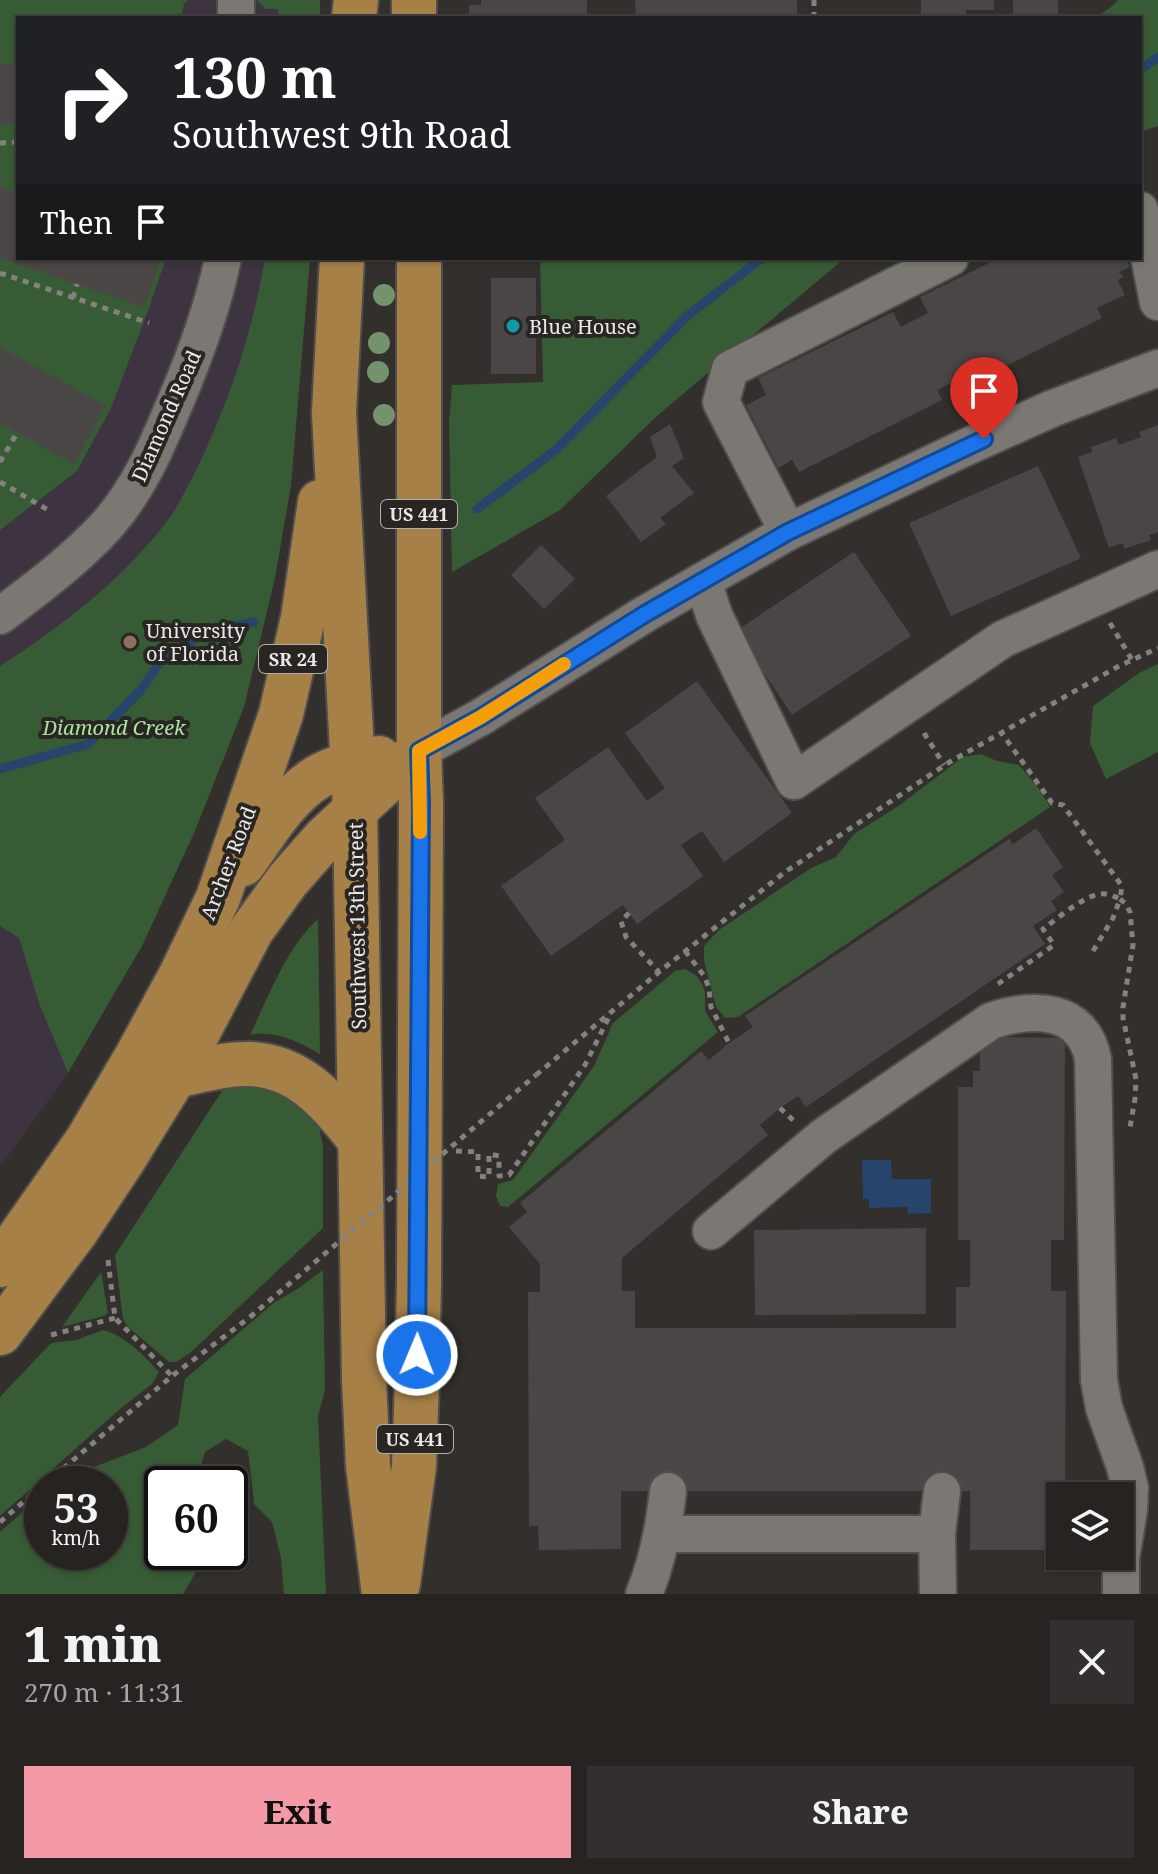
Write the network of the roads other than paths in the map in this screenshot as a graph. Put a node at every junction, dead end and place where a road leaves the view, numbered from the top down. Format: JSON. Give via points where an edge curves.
{"nodes":[{"id":1,"x":1142,"y":220,"type":"edge"},
{"id":2,"x":223,"y":260,"type":"edge"},
{"id":3,"x":342,"y":260,"type":"edge"},
{"id":4,"x":419,"y":260,"type":"edge"},
{"id":5,"x":946,"y":260,"type":"edge"},
{"id":6,"x":1158,"y":302,"type":"edge"},
{"id":7,"x":1158,"y":368,"type":"edge"},
{"id":8,"x":334,"y":413,"type":"junction"},
{"id":9,"x":788,"y":532,"type":"junction"},
{"id":10,"x":1158,"y":569,"type":"edge"},
{"id":11,"x":703,"y":581,"type":"junction"},
{"id":12,"x":0,"y":616,"type":"edge"},
{"id":13,"x":419,"y":751,"type":"junction"},
{"id":14,"x":353,"y":763,"type":"junction"},
{"id":15,"x":355,"y":808,"type":"junction"},
{"id":16,"x":218,"y":898,"type":"junction"},
{"id":17,"x":175,"y":1076,"type":"junction"},
{"id":18,"x":360,"y":1140,"type":"junction"},
{"id":19,"x":711,"y":1231,"type":"dead end"},
{"id":20,"x":0,"y":1265,"type":"edge"},
{"id":21,"x":0,"y":1333,"type":"edge"},
{"id":22,"x":668,"y":1491,"type":"dead end"},
{"id":23,"x":942,"y":1491,"type":"dead end"},
{"id":24,"x":663,"y":1534,"type":"junction"},
{"id":25,"x":937,"y":1534,"type":"junction"},
{"id":26,"x":384,"y":1594,"type":"edge"},
{"id":27,"x":397,"y":1594,"type":"edge"},
{"id":28,"x":644,"y":1594,"type":"edge"},
{"id":29,"x":938,"y":1594,"type":"edge"},
{"id":30,"x":1121,"y":1594,"type":"edge"}],
"edges":[{"from":1,"to":6,"type":"street"},
{"from":2,"to":12,"type":"street","name":"Diamond Road","via":[[193,361],[133,489],[71,560]]},
{"from":3,"to":8,"type":"main road","name":"Southwest 13th Street","number":"US 441"},
{"from":4,"to":13,"type":"main road","number":"US 441"},
{"from":5,"to":9,"type":"street","via":[[730,369],[721,402]]},
{"from":7,"to":9,"type":"street","via":[[1038,415]]},
{"from":8,"to":14,"type":"main road","name":"Southwest 13th Street","number":"US 441"},
{"from":8,"to":16,"type":"main road","name":"Archer Road","number":"SR 24","via":[[303,618],[281,714]]},
{"from":9,"to":11,"type":"street"},
{"from":10,"to":11,"type":"street","via":[[1003,639],[794,781],[714,615]]},
{"from":11,"to":13,"type":"street"},
{"from":13,"to":14,"type":"main road"},
{"from":13,"to":15,"type":"main road"},
{"from":13,"to":27,"type":"main road","number":"US 441","via":[[417,1366],[414,1466]]},
{"from":14,"to":15,"type":"main road","name":"Southwest 13th Street","number":"US 441"},
{"from":14,"to":16,"type":"main road","via":[[315,778],[288,804]]},
{"from":15,"to":17,"type":"main road","via":[[287,881],[251,931]]},
{"from":15,"to":18,"type":"main road","name":"Southwest 13th Street","number":"US 441"},
{"from":16,"to":20,"type":"main road","name":"Archer Road","number":"SR 24","via":[[109,1105]]},
{"from":17,"to":18,"type":"main road","via":[[230,1065],[268,1066],[302,1079],[326,1098]]},
{"from":17,"to":21,"type":"main road","via":[[76,1231]]},
{"from":18,"to":26,"type":"main road","name":"Southwest 13th Street","number":"US 441","via":[[368,1466]]},
{"from":19,"to":30,"type":"street","via":[[824,1136],[991,1021],[1040,1013],[1078,1026],[1093,1059],[1099,1380],[1130,1488]]},
{"from":22,"to":24,"type":"street"},
{"from":23,"to":25,"type":"street"},
{"from":24,"to":25,"type":"street"},
{"from":24,"to":28,"type":"street"},
{"from":25,"to":29,"type":"street"}]}
